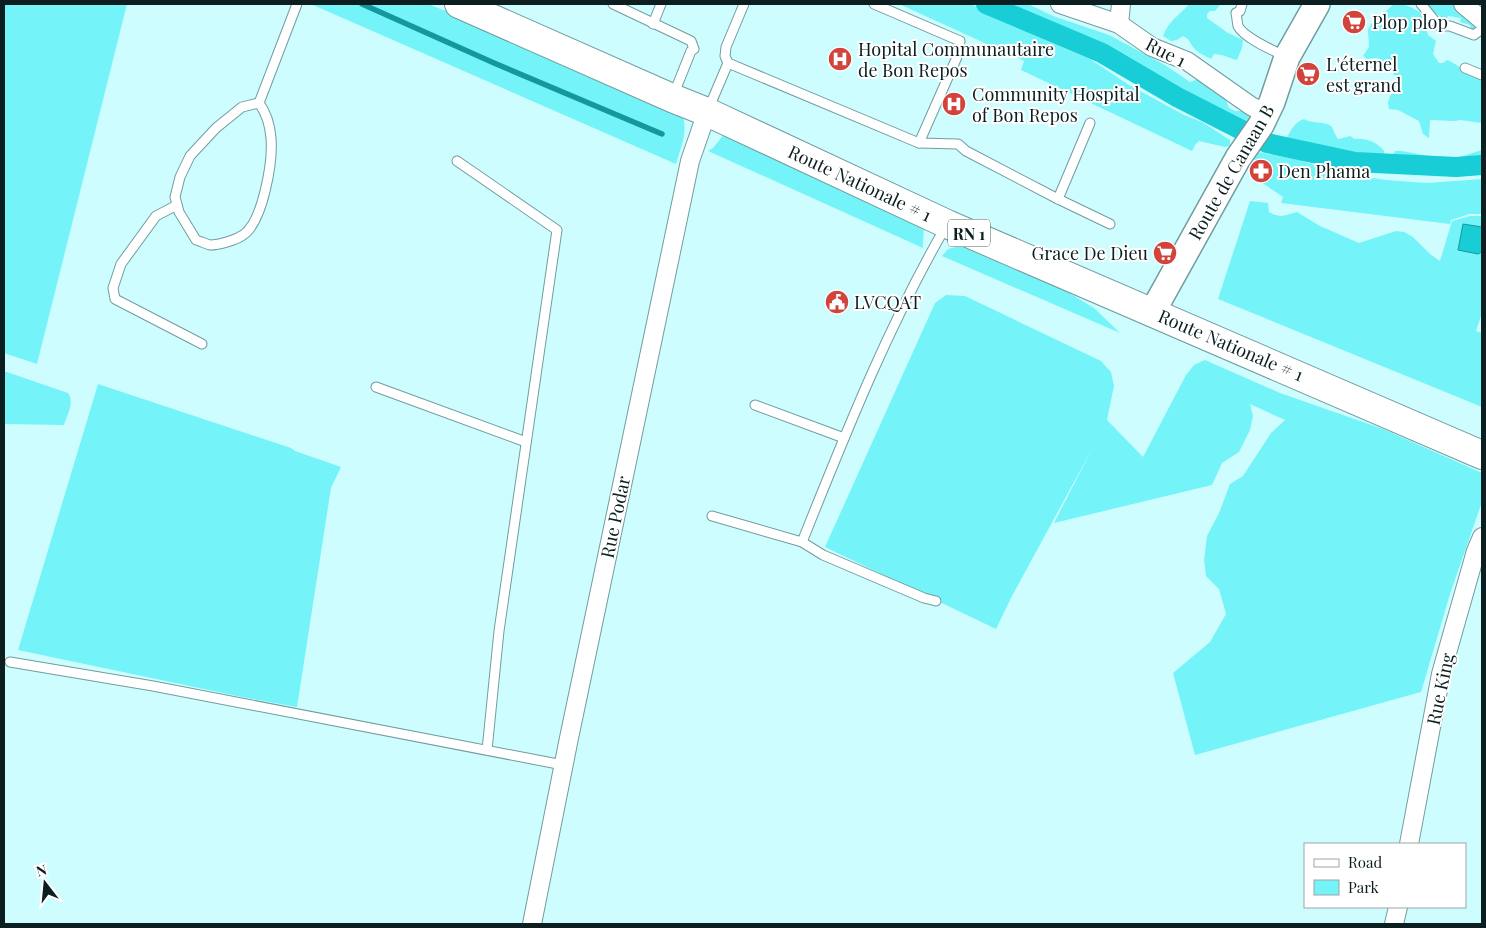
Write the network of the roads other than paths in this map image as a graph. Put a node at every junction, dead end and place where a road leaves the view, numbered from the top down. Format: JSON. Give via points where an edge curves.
{"nodes":[{"id":1,"x":297,"y":4,"type":"edge"},
{"id":2,"x":459,"y":4,"type":"edge"},
{"id":3,"x":613,"y":4,"type":"edge"},
{"id":4,"x":661,"y":4,"type":"edge"},
{"id":5,"x":744,"y":4,"type":"edge"},
{"id":6,"x":874,"y":4,"type":"edge"},
{"id":7,"x":1060,"y":4,"type":"edge"},
{"id":8,"x":1121,"y":4,"type":"edge"},
{"id":9,"x":1242,"y":4,"type":"edge"},
{"id":10,"x":1318,"y":4,"type":"edge"},
{"id":11,"x":1420,"y":4,"type":"edge"},
{"id":12,"x":1463,"y":4,"type":"edge"},
{"id":13,"x":1482,"y":20,"type":"edge"},
{"id":14,"x":653,"y":24,"type":"junction"},
{"id":15,"x":1119,"y":24,"type":"junction"},
{"id":16,"x":1482,"y":29,"type":"edge"},
{"id":17,"x":1287,"y":57,"type":"junction"},
{"id":18,"x":728,"y":63,"type":"junction"},
{"id":19,"x":1465,"y":68,"type":"dead end"},
{"id":20,"x":1482,"y":75,"type":"edge"},
{"id":21,"x":672,"y":98,"type":"junction"},
{"id":22,"x":259,"y":103,"type":"junction"},
{"id":23,"x":707,"y":112,"type":"junction"},
{"id":24,"x":1264,"y":119,"type":"junction"},
{"id":25,"x":1090,"y":123,"type":"dead end"},
{"id":26,"x":919,"y":144,"type":"junction"},
{"id":27,"x":457,"y":161,"type":"dead end"},
{"id":28,"x":1058,"y":199,"type":"junction"},
{"id":29,"x":177,"y":205,"type":"junction"},
{"id":30,"x":947,"y":224,"type":"junction"},
{"id":31,"x":1110,"y":224,"type":"dead end"},
{"id":32,"x":1153,"y":311,"type":"junction"},
{"id":33,"x":202,"y":344,"type":"dead end"},
{"id":34,"x":376,"y":387,"type":"dead end"},
{"id":35,"x":755,"y":405,"type":"dead end"},
{"id":36,"x":844,"y":438,"type":"junction"},
{"id":37,"x":526,"y":442,"type":"junction"},
{"id":38,"x":1482,"y":455,"type":"edge"},
{"id":39,"x":712,"y":516,"type":"dead end"},
{"id":40,"x":1482,"y":537,"type":"edge"},
{"id":41,"x":802,"y":542,"type":"junction"},
{"id":42,"x":936,"y":601,"type":"dead end"},
{"id":43,"x":10,"y":662,"type":"dead end"},
{"id":44,"x":487,"y":750,"type":"junction"},
{"id":45,"x":563,"y":764,"type":"junction"},
{"id":46,"x":1410,"y":843,"type":"edge"},
{"id":47,"x":1398,"y":908,"type":"edge"},
{"id":48,"x":532,"y":924,"type":"edge"},
{"id":49,"x":1394,"y":924,"type":"edge"}],
"edges":[{"from":1,"to":22,"type":"lane"},
{"from":2,"to":21,"type":"main road","name":"Route Nationale # 1","number":"RN 1"},
{"from":3,"to":14,"type":"lane"},
{"from":4,"to":14,"type":"lane"},
{"from":5,"to":18,"type":"lane","via":[[726,47]]},
{"from":6,"to":26,"type":"lane","via":[[960,41],[957,57]]},
{"from":7,"to":15,"type":"street","name":"Rue 1"},
{"from":8,"to":15,"type":"street"},
{"from":9,"to":17,"type":"lane","via":[[1236,14],[1244,32]]},
{"from":10,"to":17,"type":"street","name":"Route de Canaan B"},
{"from":11,"to":16,"type":"lane","via":[[1439,26],[1450,26],[1474,35]]},
{"from":12,"to":13,"type":"street"},
{"from":14,"to":21,"type":"lane","via":[[693,44],[694,49]]},
{"from":15,"to":24,"type":"street","name":"Rue 1","via":[[1152,47],[1187,61],[1251,106]]},
{"from":17,"to":24,"type":"street","name":"Route de Canaan B"},
{"from":18,"to":23,"type":"lane"},
{"from":18,"to":26,"type":"lane"},
{"from":19,"to":20,"type":"lane"},
{"from":21,"to":23,"type":"main road","name":"Route Nationale # 1","number":"RN 1"},
{"from":22,"to":29,"type":"lane","via":[[242,106],[190,156],[180,177],[175,197]]},
{"from":22,"to":29,"type":"lane","via":[[267,114],[271,139],[268,178],[259,214],[244,235],[210,245],[196,240]]},
{"from":23,"to":30,"type":"main road","name":"Route Nationale # 1","number":"RN 1"},
{"from":23,"to":45,"type":"street","name":"Rue Podar","via":[[690,161]]},
{"from":24,"to":32,"type":"street","name":"Route de Canaan B","via":[[1238,158]]},
{"from":25,"to":28,"type":"lane"},
{"from":26,"to":28,"type":"lane","via":[[958,144]]},
{"from":27,"to":37,"type":"lane","via":[[557,230]]},
{"from":28,"to":31,"type":"lane"},
{"from":29,"to":33,"type":"lane","via":[[156,216],[122,264],[113,288],[115,299]]},
{"from":30,"to":32,"type":"main road","name":"Route Nationale # 1","number":"RN 1"},
{"from":30,"to":36,"type":"lane","via":[[890,334]]},
{"from":32,"to":38,"type":"main road","name":"Route Nationale # 1","number":"RN 1"},
{"from":34,"to":37,"type":"lane"},
{"from":35,"to":36,"type":"lane"},
{"from":36,"to":41,"type":"lane"},
{"from":37,"to":44,"type":"lane"},
{"from":39,"to":41,"type":"lane"},
{"from":40,"to":46,"type":"street","name":"Rue King","via":[[1441,674]]},
{"from":41,"to":42,"type":"lane","via":[[823,555]]},
{"from":43,"to":44,"type":"lane"},
{"from":44,"to":45,"type":"lane"},
{"from":45,"to":48,"type":"street","name":"Rue Podar"},
{"from":47,"to":49,"type":"street"}]}
